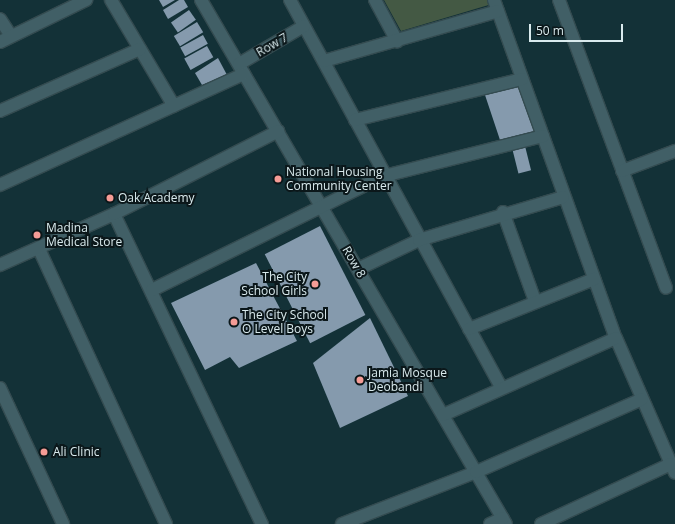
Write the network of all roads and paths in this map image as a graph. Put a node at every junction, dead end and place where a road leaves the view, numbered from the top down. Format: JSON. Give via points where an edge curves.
{"nodes":[{"id":1,"x":86,"y":0,"type":"edge"},
{"id":2,"x":112,"y":0,"type":"edge"},
{"id":3,"x":200,"y":0,"type":"edge"},
{"id":4,"x":290,"y":0,"type":"edge"},
{"id":5,"x":376,"y":0,"type":"edge"},
{"id":6,"x":559,"y":0,"type":"edge"},
{"id":7,"x":496,"y":6,"type":"edge"},
{"id":8,"x":0,"y":19,"type":"edge"},
{"id":9,"x":304,"y":26,"type":"junction"},
{"id":10,"x":5,"y":39,"type":"edge"},
{"id":11,"x":397,"y":41,"type":"junction"},
{"id":12,"x":140,"y":49,"type":"junction"},
{"id":13,"x":324,"y":61,"type":"junction"},
{"id":14,"x":242,"y":69,"type":"junction"},
{"id":15,"x":522,"y":79,"type":"junction"},
{"id":16,"x":174,"y":106,"type":"junction"},
{"id":17,"x":0,"y":112,"type":"edge"},
{"id":18,"x":355,"y":120,"type":"junction"},
{"id":19,"x":278,"y":131,"type":"junction"},
{"id":20,"x":543,"y":136,"type":"junction"},
{"id":21,"x":675,"y":151,"type":"edge"},
{"id":22,"x":622,"y":171,"type":"junction"},
{"id":23,"x":384,"y":176,"type":"junction"},
{"id":24,"x":0,"y":184,"type":"edge"},
{"id":25,"x":563,"y":197,"type":"junction"},
{"id":26,"x":323,"y":207,"type":"junction"},
{"id":27,"x":503,"y":212,"type":"junction"},
{"id":28,"x":114,"y":214,"type":"junction"},
{"id":29,"x":419,"y":240,"type":"junction"},
{"id":30,"x":39,"y":249,"type":"junction"},
{"id":31,"x":0,"y":266,"type":"edge"},
{"id":32,"x":358,"y":268,"type":"junction"},
{"id":33,"x":594,"y":279,"type":"junction"},
{"id":34,"x":666,"y":288,"type":"dead end"},
{"id":35,"x":152,"y":290,"type":"junction"},
{"id":36,"x":535,"y":301,"type":"junction"},
{"id":37,"x":469,"y":329,"type":"junction"},
{"id":38,"x":616,"y":338,"type":"junction"},
{"id":39,"x":501,"y":387,"type":"junction"},
{"id":40,"x":0,"y":388,"type":"edge"},
{"id":41,"x":642,"y":398,"type":"junction"},
{"id":42,"x":443,"y":415,"type":"junction"},
{"id":43,"x":673,"y":468,"type":"edge"},
{"id":44,"x":476,"y":472,"type":"junction"},
{"id":45,"x":505,"y":521,"type":"edge"},
{"id":46,"x":63,"y":524,"type":"edge"},
{"id":47,"x":166,"y":524,"type":"edge"},
{"id":48,"x":262,"y":524,"type":"edge"},
{"id":49,"x":342,"y":524,"type":"edge"},
{"id":50,"x":490,"y":524,"type":"edge"},
{"id":51,"x":541,"y":524,"type":"edge"}],
"edges":[{"from":1,"to":10,"type":"street"},
{"from":2,"to":12,"type":"street"},
{"from":3,"to":14,"type":"street","name":"Row 8"},
{"from":4,"to":9,"type":"street"},
{"from":5,"to":11,"type":"street"},
{"from":6,"to":22,"type":"street"},
{"from":7,"to":11,"type":"street"},
{"from":7,"to":15,"type":"street"},
{"from":8,"to":10,"type":"street"},
{"from":9,"to":13,"type":"street"},
{"from":9,"to":14,"type":"street","name":"Row 7"},
{"from":11,"to":13,"type":"street"},
{"from":12,"to":16,"type":"street"},
{"from":12,"to":17,"type":"street"},
{"from":13,"to":18,"type":"street"},
{"from":14,"to":16,"type":"street","name":"Row 7"},
{"from":14,"to":19,"type":"street","name":"Row 8"},
{"from":15,"to":18,"type":"street"},
{"from":15,"to":20,"type":"street"},
{"from":16,"to":24,"type":"street","name":"Row 7"},
{"from":18,"to":23,"type":"street"},
{"from":19,"to":26,"type":"street","name":"Row 8"},
{"from":19,"to":28,"type":"street"},
{"from":20,"to":23,"type":"street"},
{"from":20,"to":25,"type":"street"},
{"from":21,"to":22,"type":"street"},
{"from":22,"to":34,"type":"street"},
{"from":23,"to":26,"type":"street"},
{"from":23,"to":29,"type":"street"},
{"from":25,"to":27,"type":"street"},
{"from":25,"to":33,"type":"street"},
{"from":26,"to":32,"type":"street","name":"Row 8"},
{"from":26,"to":35,"type":"street"},
{"from":27,"to":29,"type":"street"},
{"from":27,"to":36,"type":"street"},
{"from":28,"to":30,"type":"street"},
{"from":28,"to":35,"type":"street"},
{"from":29,"to":32,"type":"street"},
{"from":29,"to":37,"type":"street"},
{"from":30,"to":31,"type":"street"},
{"from":30,"to":47,"type":"street"},
{"from":32,"to":42,"type":"street","name":"Row 8"},
{"from":33,"to":36,"type":"street"},
{"from":33,"to":38,"type":"street"},
{"from":35,"to":48,"type":"street"},
{"from":36,"to":37,"type":"street"},
{"from":37,"to":39,"type":"street"},
{"from":38,"to":39,"type":"street"},
{"from":38,"to":41,"type":"street"},
{"from":39,"to":42,"type":"street"},
{"from":40,"to":46,"type":"street"},
{"from":41,"to":43,"type":"street"},
{"from":41,"to":44,"type":"street"},
{"from":42,"to":44,"type":"street","name":"Row 8"},
{"from":43,"to":51,"type":"street"},
{"from":44,"to":45,"type":"street","name":"Row 8"},
{"from":44,"to":49,"type":"street"},
{"from":45,"to":50,"type":"street"}]}
